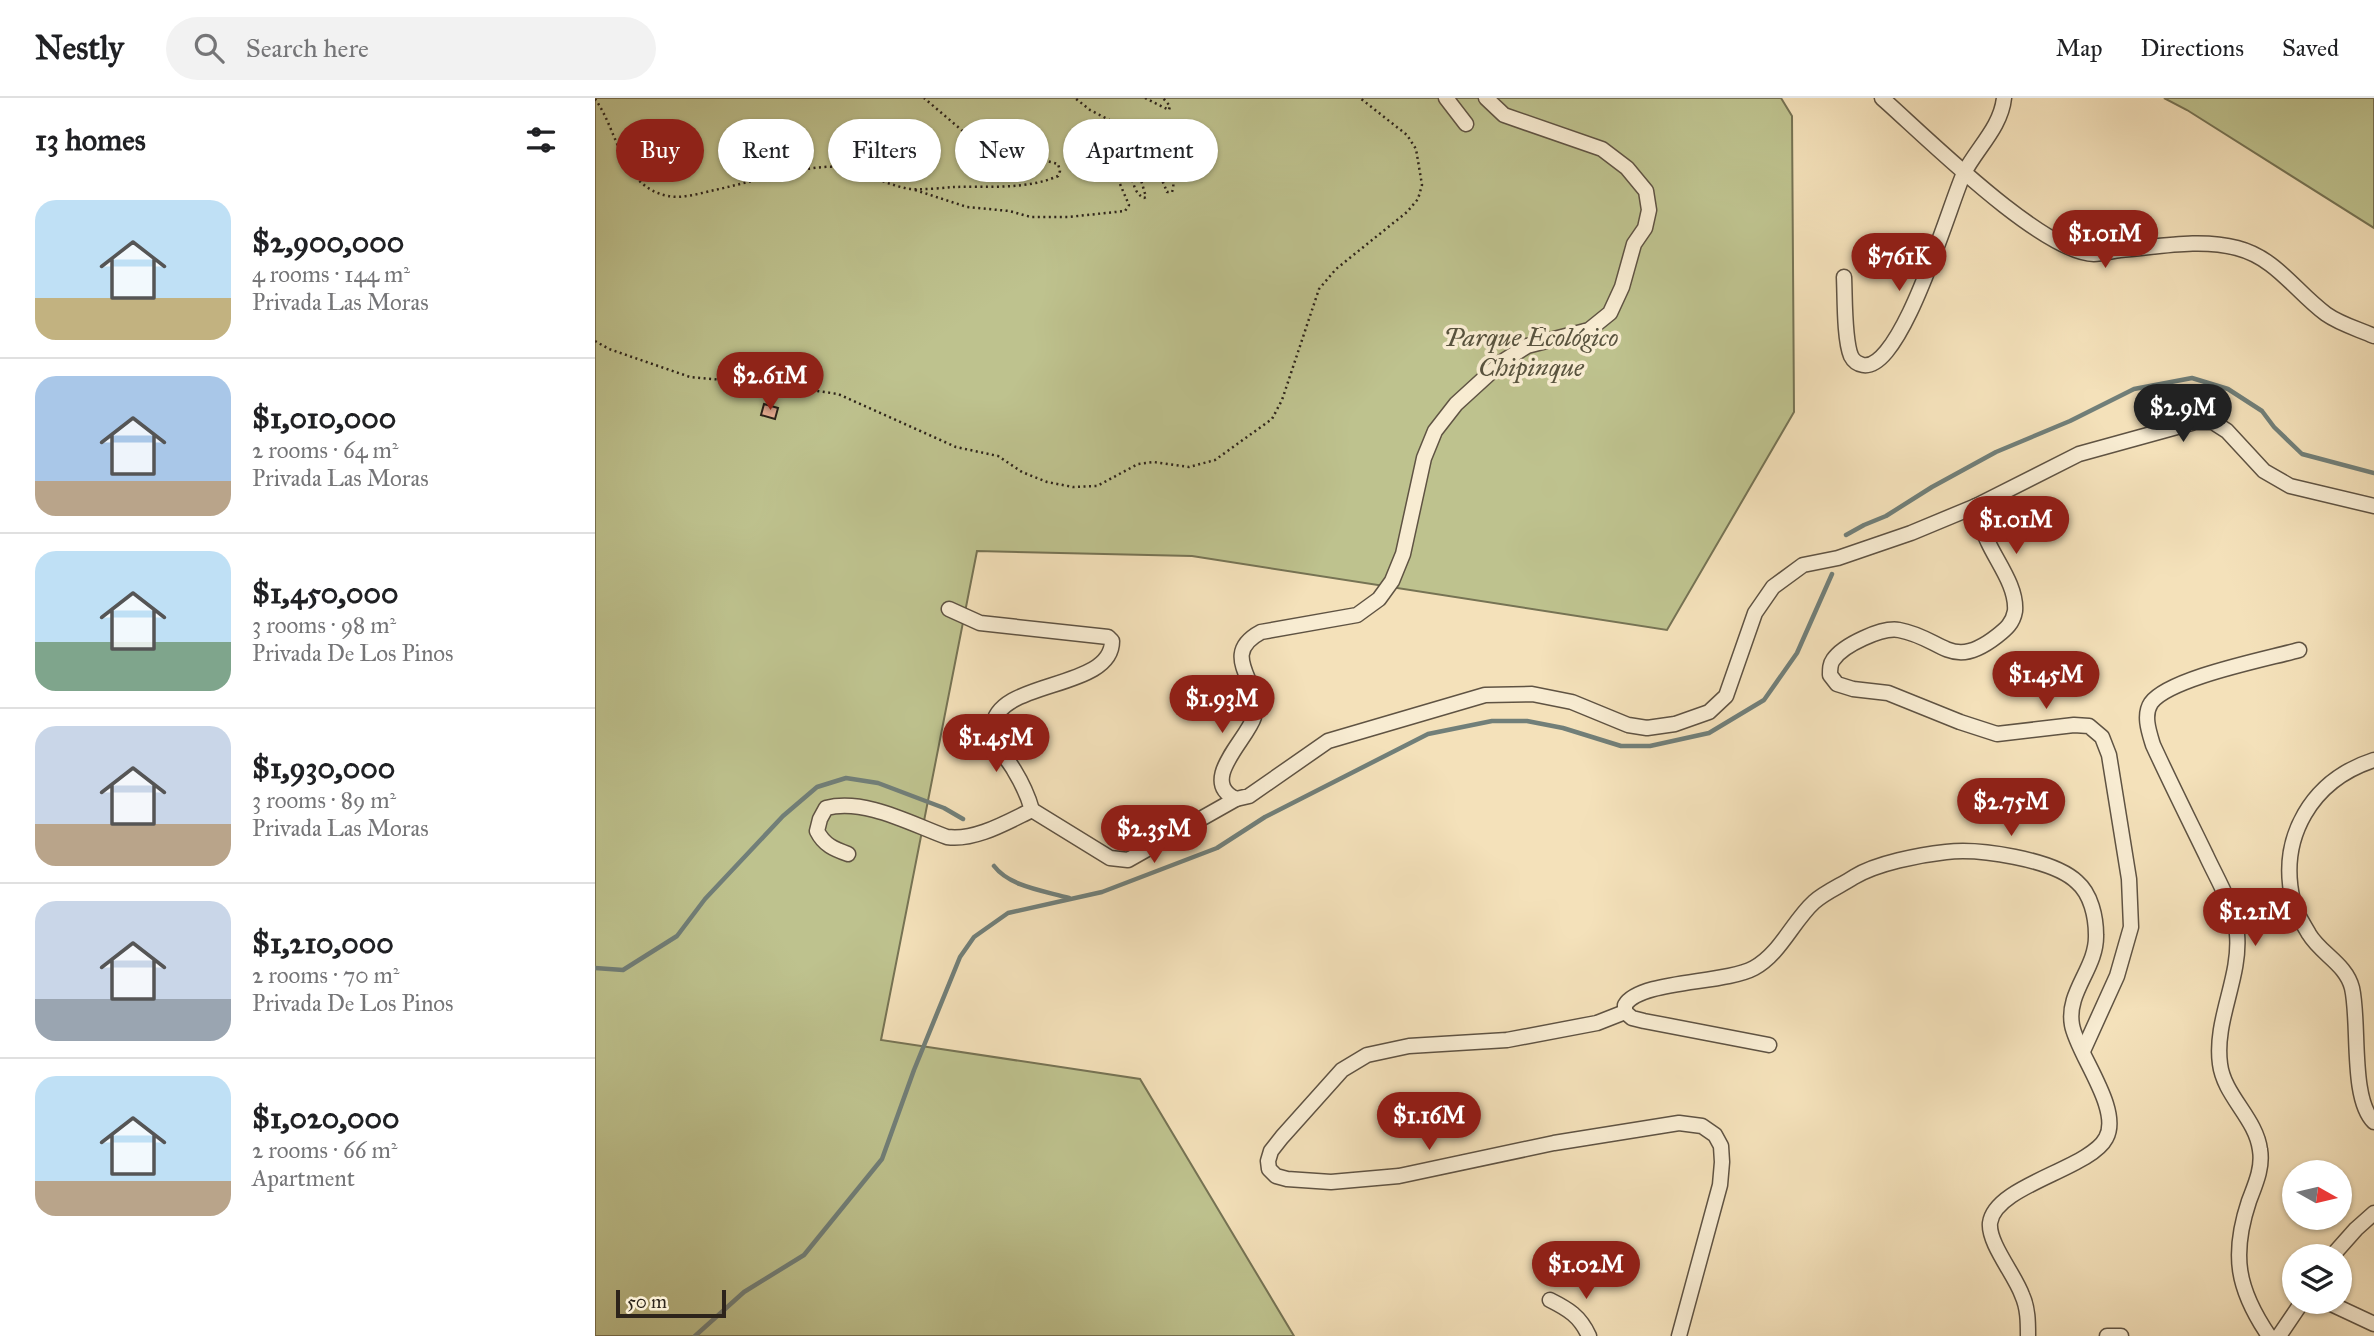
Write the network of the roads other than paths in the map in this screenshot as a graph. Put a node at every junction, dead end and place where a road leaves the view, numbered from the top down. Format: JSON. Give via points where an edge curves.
{"nodes":[{"id":1,"x":1446,"y":98,"type":"edge"},
{"id":2,"x":1486,"y":98,"type":"edge"},
{"id":3,"x":1882,"y":98,"type":"edge"},
{"id":4,"x":2004,"y":98,"type":"edge"},
{"id":5,"x":1466,"y":124,"type":"dead end"},
{"id":6,"x":1965,"y":173,"type":"junction"},
{"id":7,"x":1844,"y":277,"type":"dead end"},
{"id":8,"x":2374,"y":336,"type":"edge"},
{"id":9,"x":1976,"y":506,"type":"junction"},
{"id":10,"x":2374,"y":506,"type":"edge"},
{"id":11,"x":949,"y":609,"type":"dead end"},
{"id":12,"x":2299,"y":650,"type":"dead end"},
{"id":13,"x":2374,"y":760,"type":"edge"},
{"id":14,"x":1236,"y":799,"type":"junction"},
{"id":15,"x":1032,"y":810,"type":"junction"},
{"id":16,"x":848,"y":854,"type":"dead end"},
{"id":17,"x":1625,"y":1012,"type":"junction"},
{"id":18,"x":1769,"y":1045,"type":"dead end"},
{"id":19,"x":2083,"y":1051,"type":"junction"},
{"id":20,"x":2374,"y":1122,"type":"edge"},
{"id":21,"x":2374,"y":1213,"type":"edge"},
{"id":22,"x":2343,"y":1244,"type":"edge"},
{"id":23,"x":1549,"y":1300,"type":"dead end"},
{"id":24,"x":2294,"y":1314,"type":"edge"},
{"id":25,"x":2352,"y":1314,"type":"edge"},
{"id":26,"x":2374,"y":1324,"type":"edge"},
{"id":27,"x":1589,"y":1336,"type":"edge"},
{"id":28,"x":1679,"y":1336,"type":"edge"},
{"id":29,"x":2028,"y":1336,"type":"edge"},
{"id":30,"x":2107,"y":1336,"type":"edge"},
{"id":31,"x":2121,"y":1336,"type":"edge"},
{"id":32,"x":2269,"y":1336,"type":"edge"},
{"id":33,"x":2279,"y":1336,"type":"edge"}],
"edges":[{"from":1,"to":5,"type":"street"},
{"from":2,"to":14,"type":"street","via":[[1504,115],[1602,149],[1627,168],[1646,191],[1649,210],[1645,228],[1634,244],[1610,313],[1589,330],[1527,346],[1502,362],[1456,404],[1435,431],[1424,458],[1403,554],[1379,599],[1357,615],[1261,632],[1250,638],[1241,666],[1257,706],[1254,720],[1222,775],[1226,794]]},
{"from":3,"to":6,"type":"street"},
{"from":4,"to":6,"type":"street","via":[[2002,112]]},
{"from":6,"to":7,"type":"street","via":[[1918,295],[1881,359],[1870,366],[1852,359],[1848,346]]},
{"from":6,"to":8,"type":"street","via":[[2029,224],[2074,250],[2094,254],[2191,243],[2237,248],[2270,262],[2329,316]]},
{"from":9,"to":10,"type":"street","via":[[2079,454],[2195,422],[2213,422],[2227,431],[2264,471],[2290,486]]},
{"from":9,"to":14,"type":"street","via":[[1838,558],[1803,565],[1773,587],[1755,613],[1726,696],[1709,712],[1647,728],[1572,702],[1532,694],[1485,695],[1328,741],[1248,796]]},
{"from":9,"to":19,"type":"street","via":[[2014,598],[2009,626],[1983,646],[1964,653],[1950,652],[1912,633],[1879,631],[1842,650],[1831,662],[1830,675],[1837,684],[1888,693],[1997,734],[2074,725],[2089,726],[2102,737],[2129,878],[2131,928],[2117,976]]},
{"from":11,"to":15,"type":"street","via":[[980,623],[1112,641],[1106,659],[1078,677],[1016,696],[996,717],[992,729],[1000,750]]},
{"from":12,"to":32,"type":"street","via":[[2182,682],[2150,704],[2147,722],[2153,745],[2227,899],[2237,931],[2238,963],[2220,1033],[2220,1065],[2260,1148],[2260,1168],[2240,1229],[2238,1253],[2248,1300]]},
{"from":13,"to":20,"type":"street","via":[[2335,778],[2320,792],[2301,817],[2290,858],[2293,902],[2311,938],[2351,985],[2360,1095]]},
{"from":14,"to":15,"type":"street","via":[[1128,860],[1110,858]]},
{"from":15,"to":16,"type":"street","via":[[958,839],[860,807],[840,804],[826,808],[817,831],[821,841]]},
{"from":17,"to":18,"type":"street","via":[[1644,1021]]},
{"from":17,"to":19,"type":"street","via":[[1633,996],[1667,986],[1729,978],[1756,968],[1815,902],[1860,873],[1948,851],[2005,854],[2055,868],[2078,882],[2092,904],[2096,937],[2092,960],[2070,1011]]},
{"from":17,"to":28,"type":"street","via":[[1597,1023],[1507,1040],[1409,1046],[1367,1055],[1342,1070],[1282,1137],[1271,1151],[1269,1169],[1287,1179],[1331,1182],[1399,1176],[1555,1143],[1679,1123],[1702,1126],[1721,1146],[1720,1185]]},
{"from":19,"to":29,"type":"street","via":[[2107,1108],[2110,1124],[2106,1139],[2094,1152],[2018,1191],[1997,1207],[1990,1220],[1992,1239],[2024,1298]]},
{"from":21,"to":22,"type":"street"},
{"from":23,"to":27,"type":"street","via":[[1570,1309]]},
{"from":24,"to":33,"type":"street"},
{"from":25,"to":26,"type":"street"},
{"from":30,"to":31,"type":"street"}]}
